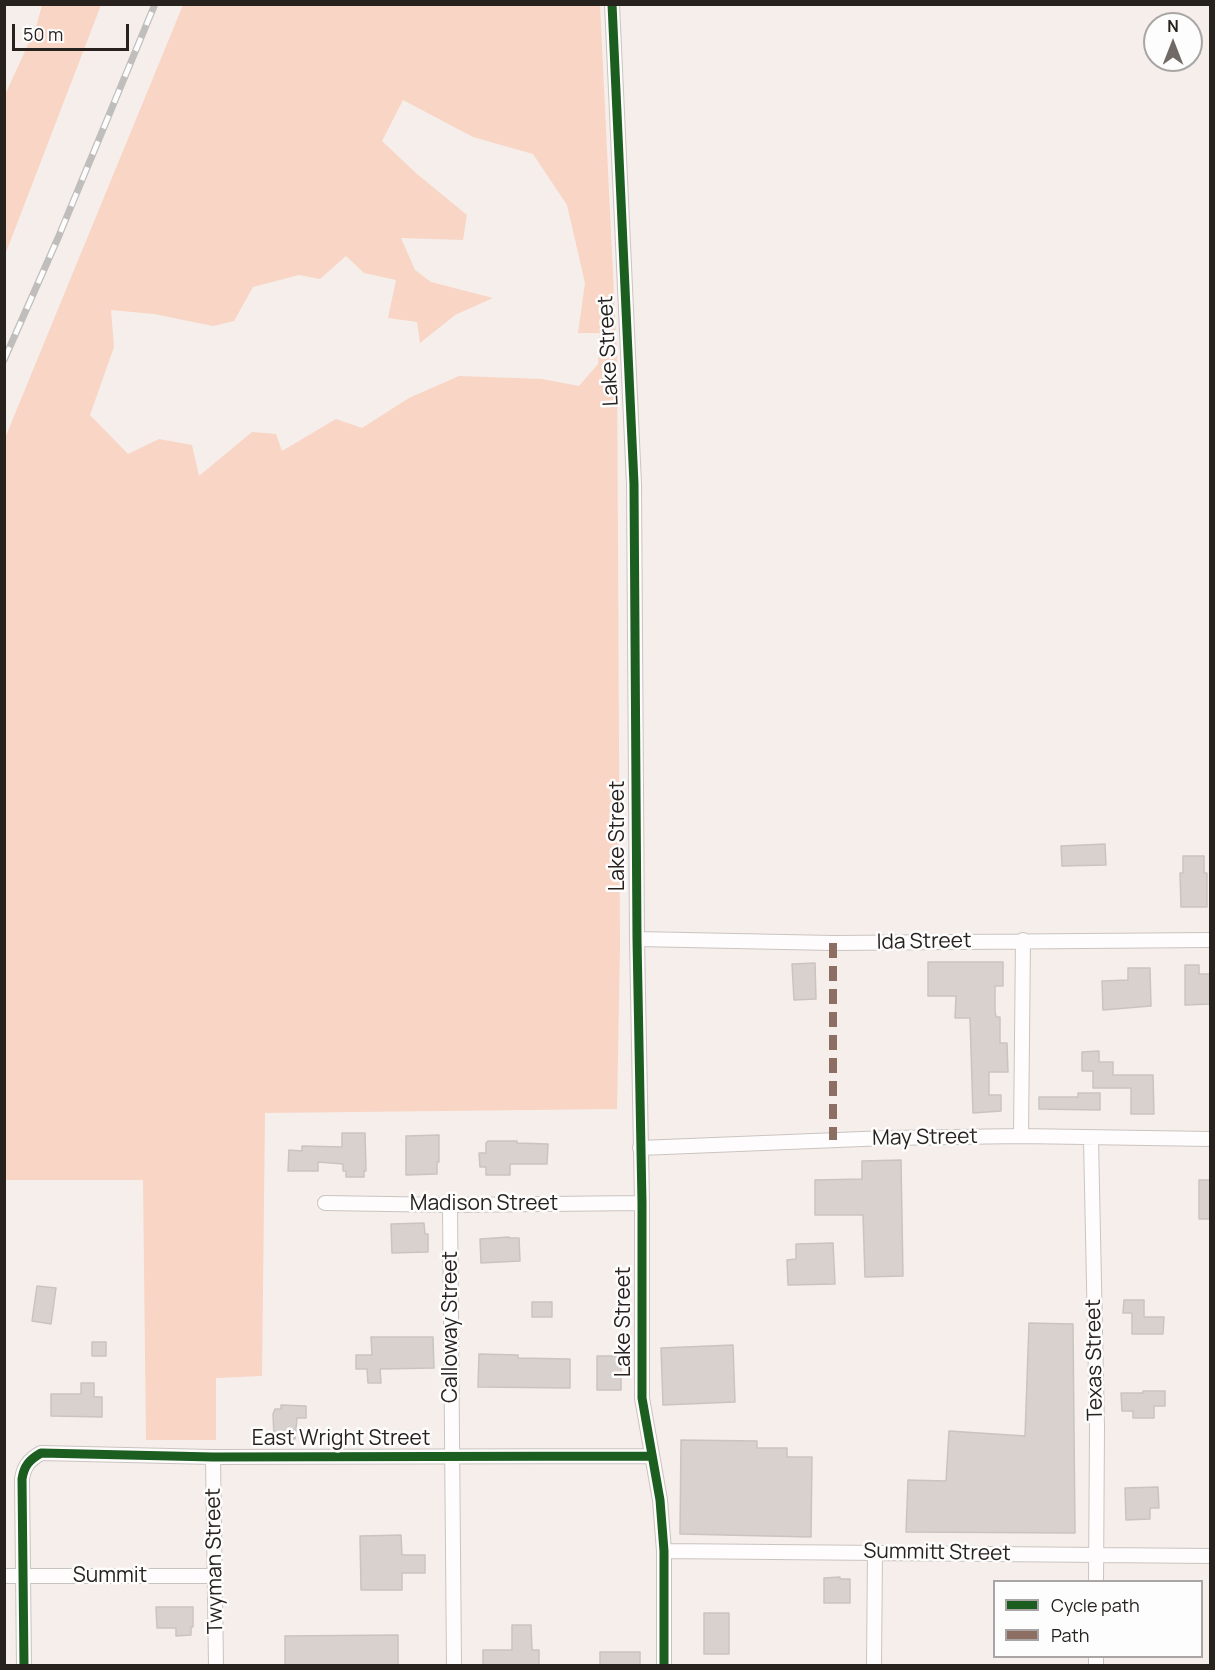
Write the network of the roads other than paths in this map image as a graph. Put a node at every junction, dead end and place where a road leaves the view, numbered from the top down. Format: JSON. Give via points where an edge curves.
{"nodes":[{"id":1,"x":612,"y":4,"type":"edge"},
{"id":2,"x":637,"y":939,"type":"junction"},
{"id":3,"x":1023,"y":940,"type":"junction"},
{"id":4,"x":1210,"y":940,"type":"edge"},
{"id":5,"x":1021,"y":1136,"type":"junction"},
{"id":6,"x":1091,"y":1139,"type":"junction"},
{"id":7,"x":1210,"y":1139,"type":"edge"},
{"id":8,"x":640,"y":1148,"type":"junction"},
{"id":9,"x":325,"y":1203,"type":"dead end"},
{"id":10,"x":642,"y":1203,"type":"junction"},
{"id":11,"x":450,"y":1205,"type":"junction"},
{"id":12,"x":651,"y":1456,"type":"junction"},
{"id":13,"x":213,"y":1457,"type":"junction"},
{"id":14,"x":452,"y":1458,"type":"junction"},
{"id":15,"x":664,"y":1551,"type":"junction"},
{"id":16,"x":875,"y":1551,"type":"junction"},
{"id":17,"x":1096,"y":1555,"type":"junction"},
{"id":18,"x":1210,"y":1556,"type":"edge"},
{"id":19,"x":4,"y":1576,"type":"edge"},
{"id":20,"x":23,"y":1576,"type":"junction"},
{"id":21,"x":215,"y":1576,"type":"junction"},
{"id":22,"x":1096,"y":1580,"type":"edge"},
{"id":23,"x":24,"y":1665,"type":"edge"},
{"id":24,"x":216,"y":1665,"type":"edge"},
{"id":25,"x":454,"y":1665,"type":"edge"},
{"id":26,"x":664,"y":1665,"type":"edge"},
{"id":27,"x":874,"y":1665,"type":"edge"}],
"edges":[{"from":1,"to":2,"type":"street","name":"Lake Street","via":[[634,484]]},
{"from":2,"to":3,"type":"street","name":"Ida Street","via":[[833,943]]},
{"from":2,"to":8,"type":"street","name":"Lake Street"},
{"from":3,"to":4,"type":"street","name":"Ida Street"},
{"from":3,"to":5,"type":"street"},
{"from":5,"to":6,"type":"street","name":"May Street"},
{"from":5,"to":8,"type":"street","name":"May Street"},
{"from":6,"to":7,"type":"street","name":"May Street"},
{"from":6,"to":17,"type":"street","name":"Texas Street"},
{"from":8,"to":10,"type":"street","name":"Lake Street"},
{"from":9,"to":11,"type":"street","name":"Madison Street"},
{"from":10,"to":11,"type":"street","name":"Madison Street"},
{"from":10,"to":12,"type":"street","name":"Lake Street","via":[[642,1398]]},
{"from":11,"to":14,"type":"street","name":"Calloway Street"},
{"from":12,"to":14,"type":"street","name":"East Wright Street"},
{"from":12,"to":15,"type":"street","name":"Lake Street"},
{"from":13,"to":14,"type":"street","name":"East Wright Street"},
{"from":13,"to":20,"type":"street","name":"East Wright Street","via":[[54,1452],[32,1458],[22,1479]]},
{"from":13,"to":21,"type":"street","name":"Twyman Street"},
{"from":14,"to":25,"type":"street","name":"Calloway Street"},
{"from":15,"to":16,"type":"street","name":"Summitt Street"},
{"from":15,"to":26,"type":"street","name":"Lake Street"},
{"from":16,"to":17,"type":"street","name":"Summitt Street"},
{"from":16,"to":27,"type":"street"},
{"from":17,"to":18,"type":"street","name":"Summitt Street"},
{"from":17,"to":22,"type":"street","name":"Texas Street"},
{"from":19,"to":20,"type":"street","name":"Summit"},
{"from":20,"to":21,"type":"street","name":"Summit"},
{"from":20,"to":23,"type":"street"},
{"from":21,"to":24,"type":"street","name":"Twyman Street"}]}
